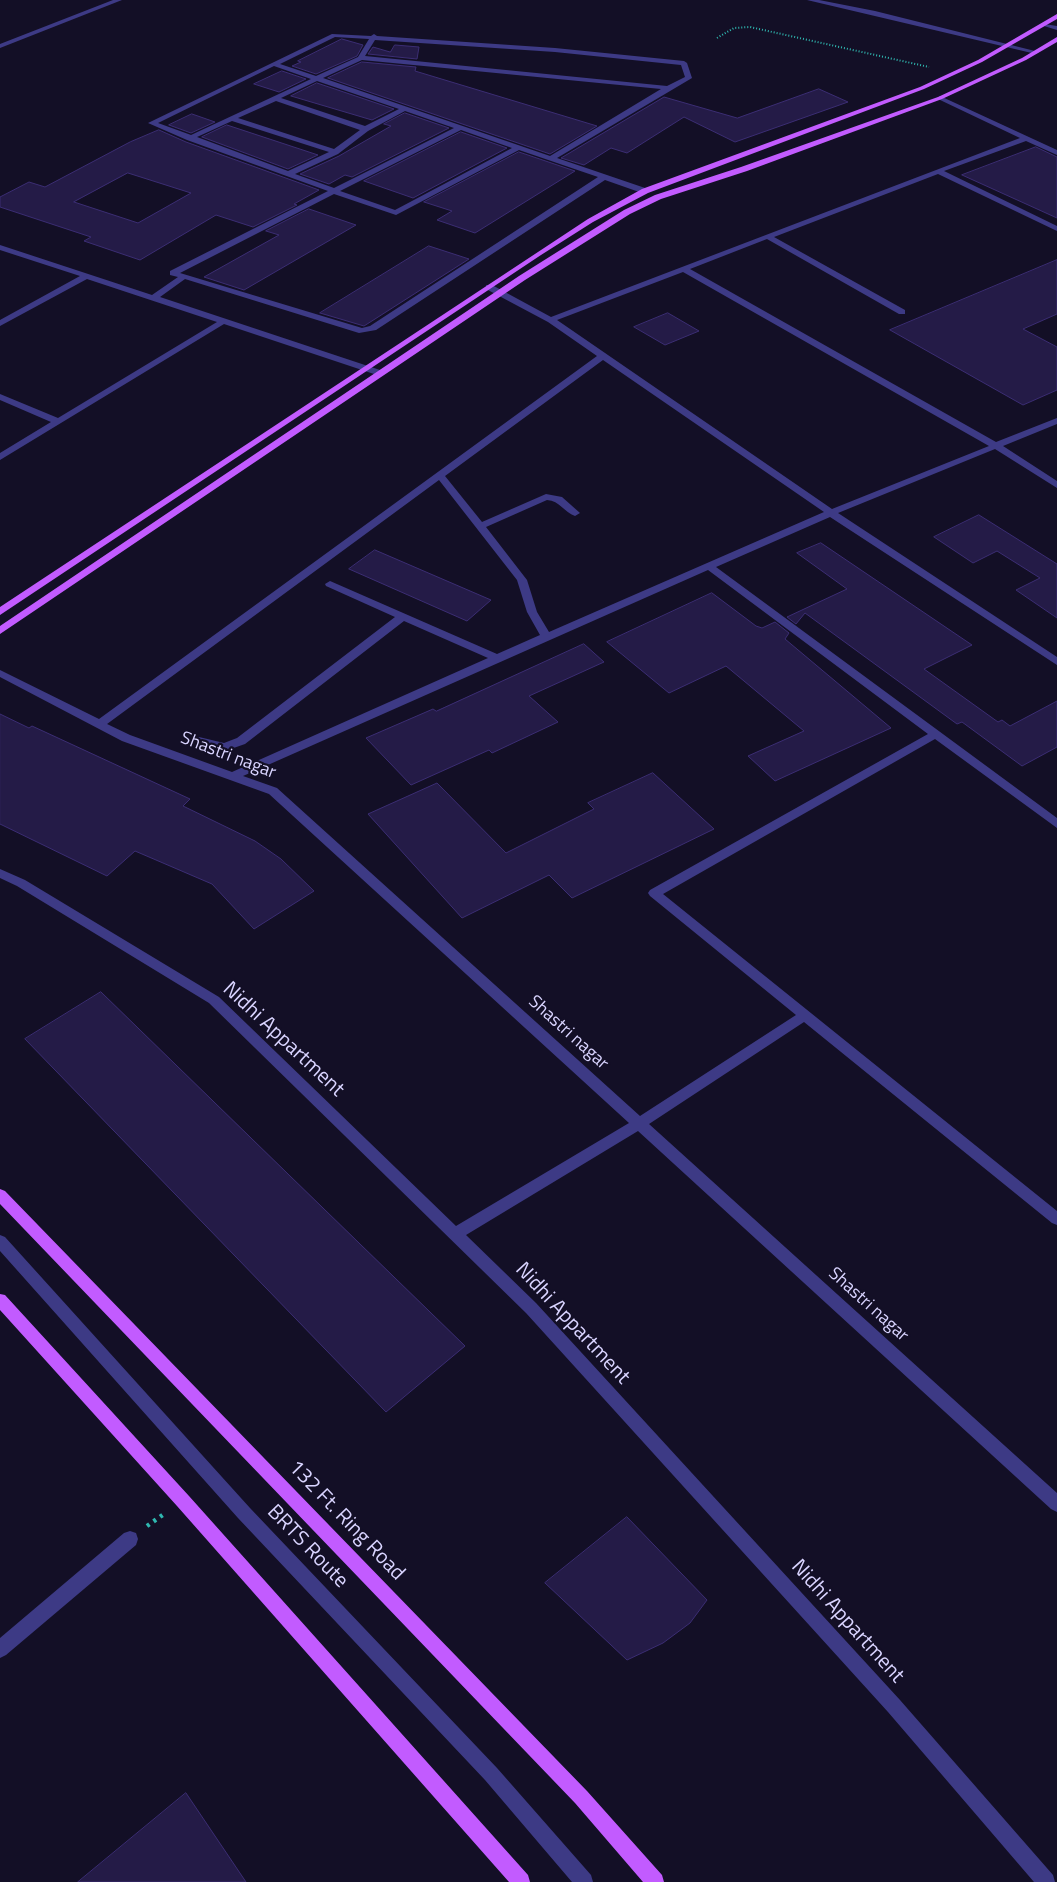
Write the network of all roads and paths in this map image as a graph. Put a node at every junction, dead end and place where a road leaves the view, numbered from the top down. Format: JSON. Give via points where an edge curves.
{"nodes":[{"id":1,"x":119,"y":0,"type":"edge"},
{"id":2,"x":810,"y":0,"type":"edge"},
{"id":3,"x":1057,"y":16,"type":"edge"},
{"id":4,"x":1046,"y":24,"type":"junction"},
{"id":5,"x":1057,"y":28,"type":"edge"},
{"id":6,"x":374,"y":36,"type":"junction"},
{"id":7,"x":717,"y":38,"type":"dead end"},
{"id":8,"x":1057,"y":39,"type":"edge"},
{"id":9,"x":1009,"y":45,"type":"junction"},
{"id":10,"x":0,"y":46,"type":"edge"},
{"id":11,"x":1036,"y":52,"type":"junction"},
{"id":12,"x":361,"y":58,"type":"junction"},
{"id":13,"x":274,"y":64,"type":"junction"},
{"id":14,"x":956,"y":73,"type":"junction"},
{"id":15,"x":316,"y":79,"type":"junction"},
{"id":16,"x":668,"y":88,"type":"junction"},
{"id":17,"x":275,"y":98,"type":"junction"},
{"id":18,"x":940,"y":98,"type":"junction"},
{"id":19,"x":404,"y":109,"type":"junction"},
{"id":20,"x":232,"y":118,"type":"junction"},
{"id":21,"x":460,"y":128,"type":"junction"},
{"id":22,"x":365,"y":129,"type":"junction"},
{"id":23,"x":190,"y":138,"type":"junction"},
{"id":24,"x":1024,"y":139,"type":"junction"},
{"id":25,"x":518,"y":148,"type":"junction"},
{"id":26,"x":335,"y":152,"type":"junction"},
{"id":27,"x":1057,"y":152,"type":"edge"},
{"id":28,"x":551,"y":159,"type":"junction"},
{"id":29,"x":938,"y":171,"type":"junction"},
{"id":30,"x":288,"y":174,"type":"junction"},
{"id":31,"x":604,"y":178,"type":"junction"},
{"id":32,"x":334,"y":191,"type":"junction"},
{"id":33,"x":645,"y":191,"type":"junction"},
{"id":34,"x":1057,"y":229,"type":"edge"},
{"id":35,"x":766,"y":236,"type":"junction"},
{"id":36,"x":0,"y":247,"type":"edge"},
{"id":37,"x":683,"y":268,"type":"junction"},
{"id":38,"x":86,"y":276,"type":"junction"},
{"id":39,"x":183,"y":277,"type":"junction"},
{"id":40,"x":489,"y":287,"type":"junction"},
{"id":41,"x":500,"y":292,"type":"junction"},
{"id":42,"x":154,"y":298,"type":"junction"},
{"id":43,"x":902,"y":312,"type":"dead end"},
{"id":44,"x":550,"y":320,"type":"junction"},
{"id":45,"x":222,"y":322,"type":"junction"},
{"id":46,"x":0,"y":324,"type":"edge"},
{"id":47,"x":603,"y":356,"type":"junction"},
{"id":48,"x":364,"y":369,"type":"junction"},
{"id":49,"x":380,"y":373,"type":"junction"},
{"id":50,"x":0,"y":397,"type":"edge"},
{"id":51,"x":1057,"y":421,"type":"edge"},
{"id":52,"x":59,"y":422,"type":"junction"},
{"id":53,"x":996,"y":446,"type":"junction"},
{"id":54,"x":0,"y":457,"type":"edge"},
{"id":55,"x":440,"y":475,"type":"junction"},
{"id":56,"x":1057,"y":485,"type":"edge"},
{"id":57,"x":575,"y":513,"type":"dead end"},
{"id":58,"x":831,"y":513,"type":"junction"},
{"id":59,"x":480,"y":526,"type":"junction"},
{"id":60,"x":709,"y":566,"type":"junction"},
{"id":61,"x":330,"y":584,"type":"dead end"},
{"id":62,"x":0,"y":612,"type":"edge"},
{"id":63,"x":403,"y":616,"type":"junction"},
{"id":64,"x":0,"y":631,"type":"edge"},
{"id":65,"x":546,"y":636,"type":"junction"},
{"id":66,"x":497,"y":658,"type":"junction"},
{"id":67,"x":1057,"y":662,"type":"edge"},
{"id":68,"x":0,"y":672,"type":"edge"},
{"id":69,"x":100,"y":724,"type":"junction"},
{"id":70,"x":936,"y":734,"type":"junction"},
{"id":71,"x":199,"y":741,"type":"dead end"},
{"id":72,"x":232,"y":776,"type":"junction"},
{"id":73,"x":1057,"y":824,"type":"edge"},
{"id":74,"x":0,"y":873,"type":"edge"},
{"id":75,"x":805,"y":1015,"type":"junction"},
{"id":76,"x":640,"y":1123,"type":"junction"},
{"id":77,"x":0,"y":1195,"type":"edge"},
{"id":78,"x":1057,"y":1219,"type":"edge"},
{"id":79,"x":455,"y":1234,"type":"junction"},
{"id":80,"x":0,"y":1241,"type":"edge"},
{"id":81,"x":0,"y":1300,"type":"edge"},
{"id":82,"x":183,"y":1501,"type":"junction"},
{"id":83,"x":1057,"y":1504,"type":"edge"},
{"id":84,"x":130,"y":1539,"type":"joint"},
{"id":85,"x":0,"y":1649,"type":"edge"},
{"id":86,"x":521,"y":1882,"type":"edge"},
{"id":87,"x":584,"y":1882,"type":"edge"},
{"id":88,"x":655,"y":1882,"type":"edge"},
{"id":89,"x":1046,"y":1882,"type":"edge"}],
"edges":[{"from":1,"to":10,"type":"street"},
{"from":2,"to":9,"type":"street"},
{"from":3,"to":4,"type":"main road"},
{"from":4,"to":5,"type":"street"},
{"from":4,"to":9,"type":"main road"},
{"from":6,"to":12,"type":"street"},
{"from":6,"to":13,"type":"street","via":[[334,35]]},
{"from":6,"to":16,"type":"street","via":[[684,63],[689,78]]},
{"from":7,"to":14,"type":"path","via":[[734,28],[750,27]]},
{"from":8,"to":11,"type":"main road"},
{"from":9,"to":11,"type":"street"},
{"from":9,"to":14,"type":"main road"},
{"from":11,"to":18,"type":"main road"},
{"from":12,"to":15,"type":"street"},
{"from":12,"to":16,"type":"street"},
{"from":13,"to":15,"type":"street"},
{"from":13,"to":23,"type":"street","via":[[152,123]]},
{"from":14,"to":33,"type":"main road","via":[[905,96]]},
{"from":15,"to":17,"type":"street"},
{"from":15,"to":19,"type":"street"},
{"from":16,"to":28,"type":"street"},
{"from":17,"to":20,"type":"street"},
{"from":17,"to":22,"type":"street"},
{"from":18,"to":24,"type":"street"},
{"from":18,"to":41,"type":"main road","via":[[658,197],[627,212]]},
{"from":19,"to":21,"type":"street"},
{"from":19,"to":22,"type":"street"},
{"from":20,"to":23,"type":"street"},
{"from":20,"to":26,"type":"street"},
{"from":21,"to":25,"type":"street"},
{"from":21,"to":32,"type":"street"},
{"from":22,"to":26,"type":"street"},
{"from":23,"to":30,"type":"street"},
{"from":24,"to":27,"type":"street"},
{"from":24,"to":29,"type":"street"},
{"from":25,"to":28,"type":"street"},
{"from":25,"to":32,"type":"street","via":[[396,213]]},
{"from":26,"to":30,"type":"street"},
{"from":28,"to":31,"type":"street"},
{"from":29,"to":34,"type":"street"},
{"from":29,"to":35,"type":"street"},
{"from":30,"to":32,"type":"street"},
{"from":31,"to":33,"type":"street"},
{"from":31,"to":39,"type":"street","via":[[373,328],[362,331]]},
{"from":32,"to":39,"type":"street","via":[[173,273]]},
{"from":33,"to":40,"type":"main road","via":[[612,207]]},
{"from":35,"to":37,"type":"street"},
{"from":35,"to":43,"type":"street"},
{"from":36,"to":38,"type":"street"},
{"from":37,"to":44,"type":"street"},
{"from":37,"to":53,"type":"street"},
{"from":38,"to":42,"type":"street"},
{"from":38,"to":46,"type":"street"},
{"from":39,"to":42,"type":"street"},
{"from":40,"to":41,"type":"street"},
{"from":40,"to":48,"type":"main road"},
{"from":41,"to":44,"type":"street"},
{"from":41,"to":49,"type":"main road"},
{"from":42,"to":45,"type":"street"},
{"from":44,"to":47,"type":"street"},
{"from":45,"to":48,"type":"street"},
{"from":45,"to":52,"type":"street"},
{"from":47,"to":55,"type":"street"},
{"from":47,"to":58,"type":"street"},
{"from":48,"to":49,"type":"street"},
{"from":48,"to":62,"type":"main road"},
{"from":49,"to":64,"type":"main road"},
{"from":50,"to":52,"type":"street"},
{"from":51,"to":53,"type":"street"},
{"from":52,"to":54,"type":"street"},
{"from":53,"to":56,"type":"street"},
{"from":53,"to":58,"type":"street"},
{"from":55,"to":59,"type":"street"},
{"from":55,"to":69,"type":"street"},
{"from":57,"to":59,"type":"street","via":[[555,496],[546,497]]},
{"from":58,"to":60,"type":"street"},
{"from":58,"to":67,"type":"street"},
{"from":59,"to":65,"type":"street","via":[[522,580],[532,612]]},
{"from":60,"to":65,"type":"street"},
{"from":60,"to":70,"type":"street"},
{"from":61,"to":63,"type":"street"},
{"from":63,"to":66,"type":"street"},
{"from":63,"to":71,"type":"street","via":[[241,741],[225,747]]},
{"from":65,"to":66,"type":"street"},
{"from":66,"to":72,"type":"street"},
{"from":68,"to":69,"type":"street","name":"Shastri nagar"},
{"from":69,"to":72,"type":"street","name":"Shastri nagar","via":[[126,738]]},
{"from":70,"to":73,"type":"street"},
{"from":70,"to":75,"type":"street","via":[[654,893]]},
{"from":72,"to":76,"type":"street","name":"Shastri nagar","via":[[273,791]]},
{"from":74,"to":79,"type":"street","name":"Nidhi Appartment","via":[[214,1000]]},
{"from":75,"to":76,"type":"street"},
{"from":75,"to":78,"type":"street"},
{"from":76,"to":79,"type":"street"},
{"from":76,"to":83,"type":"street","name":"Shastri nagar"},
{"from":77,"to":88,"type":"main road","name":"132 Ft. Ring Road","via":[[581,1797]]},
{"from":79,"to":89,"type":"street","name":"Nidhi Appartment","via":[[531,1308],[881,1691]]},
{"from":80,"to":87,"type":"street","name":"BRTS Route","via":[[244,1514],[491,1774]]},
{"from":81,"to":82,"type":"main road"},
{"from":82,"to":84,"type":"path"},
{"from":82,"to":86,"type":"main road"},
{"from":84,"to":85,"type":"street"}]}
